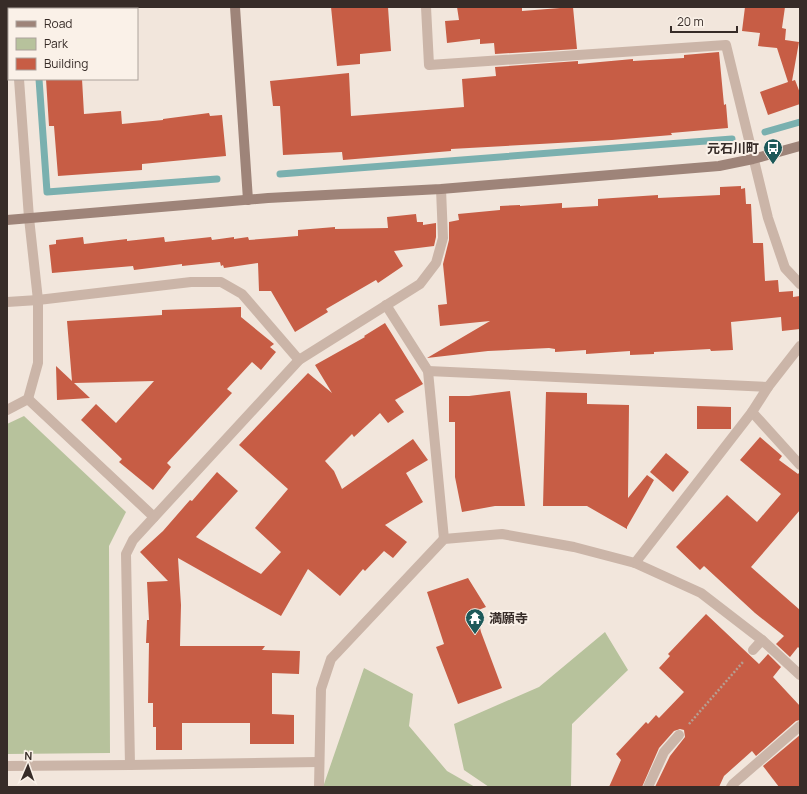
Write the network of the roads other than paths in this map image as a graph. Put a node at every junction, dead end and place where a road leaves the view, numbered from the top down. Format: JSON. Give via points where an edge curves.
{"nodes":[{"id":1,"x":235,"y":7,"type":"edge"},
{"id":2,"x":426,"y":7,"type":"edge"},
{"id":3,"x":19,"y":80,"type":"edge"},
{"id":4,"x":800,"y":146,"type":"edge"},
{"id":5,"x":753,"y":159,"type":"junction"},
{"id":6,"x":441,"y":189,"type":"junction"},
{"id":7,"x":248,"y":200,"type":"junction"},
{"id":8,"x":29,"y":218,"type":"junction"},
{"id":9,"x":7,"y":220,"type":"edge"},
{"id":10,"x":800,"y":284,"type":"edge"},
{"id":11,"x":38,"y":300,"type":"junction"},
{"id":12,"x":7,"y":302,"type":"edge"},
{"id":13,"x":386,"y":305,"type":"junction"},
{"id":14,"x":800,"y":346,"type":"edge"},
{"id":15,"x":298,"y":360,"type":"junction"},
{"id":16,"x":428,"y":371,"type":"junction"},
{"id":17,"x":768,"y":387,"type":"junction"},
{"id":18,"x":28,"y":399,"type":"junction"},
{"id":19,"x":7,"y":410,"type":"edge"},
{"id":20,"x":752,"y":412,"type":"junction"},
{"id":21,"x":800,"y":465,"type":"edge"},
{"id":22,"x":154,"y":517,"type":"junction"},
{"id":23,"x":444,"y":539,"type":"junction"},
{"id":24,"x":635,"y":564,"type":"junction"},
{"id":25,"x":762,"y":640,"type":"junction"},
{"id":26,"x":753,"y":650,"type":"road end"},
{"id":27,"x":800,"y":675,"type":"edge"},
{"id":28,"x":800,"y":726,"type":"edge"},
{"id":29,"x":679,"y":735,"type":"road end"},
{"id":30,"x":318,"y":762,"type":"junction"},
{"id":31,"x":7,"y":766,"type":"edge"},
{"id":32,"x":130,"y":766,"type":"junction"},
{"id":33,"x":734,"y":786,"type":"edge"},
{"id":34,"x":319,"y":787,"type":"edge"},
{"id":35,"x":648,"y":787,"type":"edge"}],
"edges":[{"from":1,"to":7,"type":"street"},
{"from":2,"to":5,"type":"street","via":[[429,65],[726,45]]},
{"from":3,"to":8,"type":"street"},
{"from":4,"to":5,"type":"street"},
{"from":5,"to":6,"type":"street","via":[[719,166]]},
{"from":5,"to":10,"type":"street","via":[[768,218],[785,268]]},
{"from":6,"to":7,"type":"street"},
{"from":6,"to":13,"type":"street","via":[[443,238],[436,263],[420,284]]},
{"from":7,"to":8,"type":"street"},
{"from":8,"to":9,"type":"street"},
{"from":8,"to":11,"type":"street"},
{"from":11,"to":12,"type":"street"},
{"from":11,"to":15,"type":"street","via":[[191,282],[221,282],[242,294]]},
{"from":11,"to":18,"type":"street","via":[[38,362]]},
{"from":13,"to":15,"type":"street"},
{"from":13,"to":16,"type":"street"},
{"from":14,"to":17,"type":"street"},
{"from":15,"to":22,"type":"street"},
{"from":16,"to":17,"type":"street"},
{"from":16,"to":23,"type":"street"},
{"from":17,"to":20,"type":"street"},
{"from":18,"to":19,"type":"street"},
{"from":18,"to":22,"type":"street"},
{"from":20,"to":21,"type":"street"},
{"from":20,"to":24,"type":"street"},
{"from":22,"to":32,"type":"street","via":[[133,540],[126,554]]},
{"from":23,"to":24,"type":"street","via":[[502,534],[574,547]]},
{"from":23,"to":30,"type":"street","via":[[330,659],[320,689]]},
{"from":24,"to":25,"type":"street","via":[[701,592]]},
{"from":25,"to":26,"type":"street"},
{"from":25,"to":27,"type":"street"},
{"from":28,"to":33,"type":"street"},
{"from":29,"to":35,"type":"street","via":[[664,752]]},
{"from":30,"to":32,"type":"street"},
{"from":30,"to":34,"type":"street"},
{"from":31,"to":32,"type":"street"}]}
